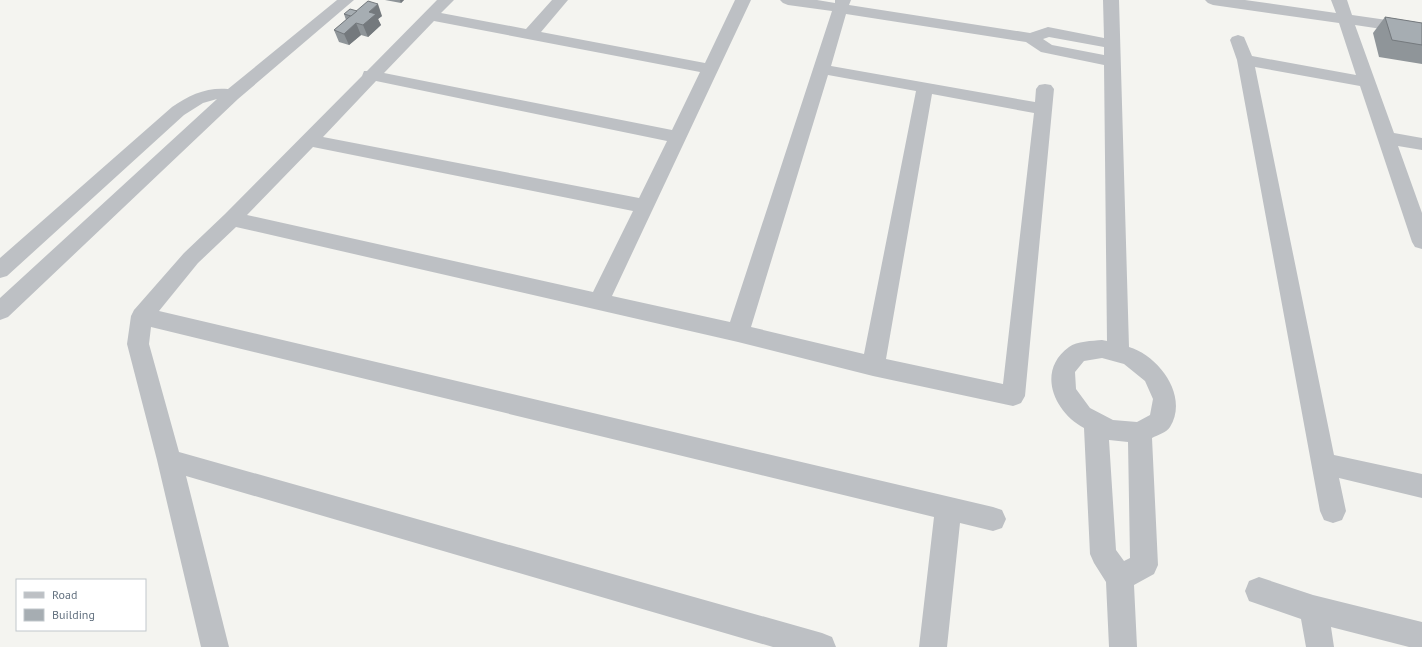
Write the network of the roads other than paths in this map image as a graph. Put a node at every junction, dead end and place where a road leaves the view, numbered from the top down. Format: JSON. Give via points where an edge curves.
{"nodes":[{"id":1,"x":346,"y":0,"type":"edge"},
{"id":2,"x":446,"y":0,"type":"edge"},
{"id":3,"x":560,"y":0,"type":"edge"},
{"id":4,"x":743,"y":0,"type":"edge"},
{"id":5,"x":788,"y":0,"type":"edge"},
{"id":6,"x":1111,"y":0,"type":"edge"},
{"id":7,"x":1213,"y":0,"type":"edge"},
{"id":8,"x":1339,"y":0,"type":"edge"},
{"id":9,"x":842,"y":4,"type":"edge"},
{"id":10,"x":430,"y":16,"type":"junction"},
{"id":11,"x":1346,"y":18,"type":"junction"},
{"id":12,"x":1422,"y":30,"type":"edge"},
{"id":13,"x":530,"y":35,"type":"junction"},
{"id":14,"x":1238,"y":40,"type":"dead end"},
{"id":15,"x":1112,"y":53,"type":"junction"},
{"id":16,"x":1245,"y":60,"type":"junction"},
{"id":17,"x":710,"y":69,"type":"junction"},
{"id":18,"x":821,"y":69,"type":"junction"},
{"id":19,"x":370,"y":76,"type":"junction"},
{"id":20,"x":1368,"y":82,"type":"junction"},
{"id":21,"x":925,"y":88,"type":"junction"},
{"id":22,"x":232,"y":95,"type":"junction"},
{"id":23,"x":678,"y":137,"type":"junction"},
{"id":24,"x":1387,"y":138,"type":"junction"},
{"id":25,"x":308,"y":140,"type":"junction"},
{"id":26,"x":1422,"y":144,"type":"edge"},
{"id":27,"x":645,"y":206,"type":"junction"},
{"id":28,"x":232,"y":219,"type":"junction"},
{"id":29,"x":1422,"y":242,"type":"edge"},
{"id":30,"x":0,"y":270,"type":"edge"},
{"id":31,"x":599,"y":302,"type":"junction"},
{"id":32,"x":0,"y":311,"type":"edge"},
{"id":33,"x":142,"y":316,"type":"junction"},
{"id":34,"x":738,"y":333,"type":"junction"},
{"id":35,"x":1118,"y":353,"type":"junction"},
{"id":36,"x":873,"y":366,"type":"junction"},
{"id":37,"x":1096,"y":423,"type":"junction"},
{"id":38,"x":1140,"y":432,"type":"junction"},
{"id":39,"x":169,"y":460,"type":"junction"},
{"id":40,"x":1326,"y":464,"type":"junction"},
{"id":41,"x":1422,"y":486,"type":"edge"},
{"id":42,"x":948,"y":509,"type":"junction"},
{"id":43,"x":1333,"y":511,"type":"dead end"},
{"id":44,"x":993,"y":519,"type":"dead end"},
{"id":45,"x":1120,"y":578,"type":"junction"},
{"id":46,"x":1259,"y":591,"type":"dead end"},
{"id":47,"x":1313,"y":609,"type":"junction"},
{"id":48,"x":1422,"y":636,"type":"edge"},
{"id":49,"x":214,"y":647,"type":"edge"},
{"id":50,"x":822,"y":647,"type":"edge"},
{"id":51,"x":933,"y":647,"type":"edge"},
{"id":52,"x":1123,"y":647,"type":"edge"},
{"id":53,"x":1320,"y":647,"type":"edge"}],
"edges":[{"from":1,"to":22,"type":"street"},
{"from":2,"to":10,"type":"street"},
{"from":3,"to":13,"type":"street"},
{"from":4,"to":17,"type":"street"},
{"from":5,"to":9,"type":"street"},
{"from":6,"to":15,"type":"street"},
{"from":7,"to":11,"type":"street"},
{"from":8,"to":11,"type":"street"},
{"from":9,"to":15,"type":"street","via":[[1031,38],[1047,49]]},
{"from":9,"to":18,"type":"street"},
{"from":10,"to":13,"type":"street"},
{"from":10,"to":19,"type":"street"},
{"from":11,"to":12,"type":"street"},
{"from":11,"to":20,"type":"street"},
{"from":13,"to":17,"type":"street"},
{"from":14,"to":16,"type":"street"},
{"from":15,"to":35,"type":"street"},
{"from":16,"to":20,"type":"street"},
{"from":16,"to":40,"type":"street"},
{"from":17,"to":23,"type":"street"},
{"from":18,"to":21,"type":"street"},
{"from":18,"to":34,"type":"street"},
{"from":19,"to":23,"type":"street"},
{"from":19,"to":25,"type":"street"},
{"from":20,"to":24,"type":"street"},
{"from":21,"to":36,"type":"street"},
{"from":21,"to":36,"type":"street","via":[[1044,99],[1013,396]]},
{"from":22,"to":30,"type":"street","via":[[207,95],[178,111]]},
{"from":22,"to":32,"type":"street"},
{"from":23,"to":27,"type":"street"},
{"from":24,"to":26,"type":"street"},
{"from":24,"to":29,"type":"street"},
{"from":25,"to":27,"type":"street"},
{"from":25,"to":28,"type":"street"},
{"from":27,"to":31,"type":"street"},
{"from":28,"to":31,"type":"street"},
{"from":28,"to":33,"type":"street","via":[[191,258]]},
{"from":31,"to":34,"type":"street"},
{"from":33,"to":39,"type":"street","via":[[138,344]]},
{"from":33,"to":42,"type":"street"},
{"from":34,"to":36,"type":"street"},
{"from":35,"to":37,"type":"street","via":[[1102,349],[1077,353],[1063,369],[1064,392],[1082,415]]},
{"from":35,"to":38,"type":"street","via":[[1131,357],[1154,375],[1166,399],[1161,421]]},
{"from":37,"to":38,"type":"street","via":[[1110,430]]},
{"from":37,"to":45,"type":"street","via":[[1102,554]]},
{"from":38,"to":45,"type":"street","via":[[1144,565]]},
{"from":39,"to":49,"type":"street"},
{"from":39,"to":50,"type":"street"},
{"from":40,"to":41,"type":"street"},
{"from":40,"to":43,"type":"street"},
{"from":42,"to":44,"type":"street"},
{"from":42,"to":51,"type":"street"},
{"from":45,"to":52,"type":"street"},
{"from":46,"to":47,"type":"street"},
{"from":47,"to":48,"type":"street"},
{"from":47,"to":53,"type":"street"}]}
